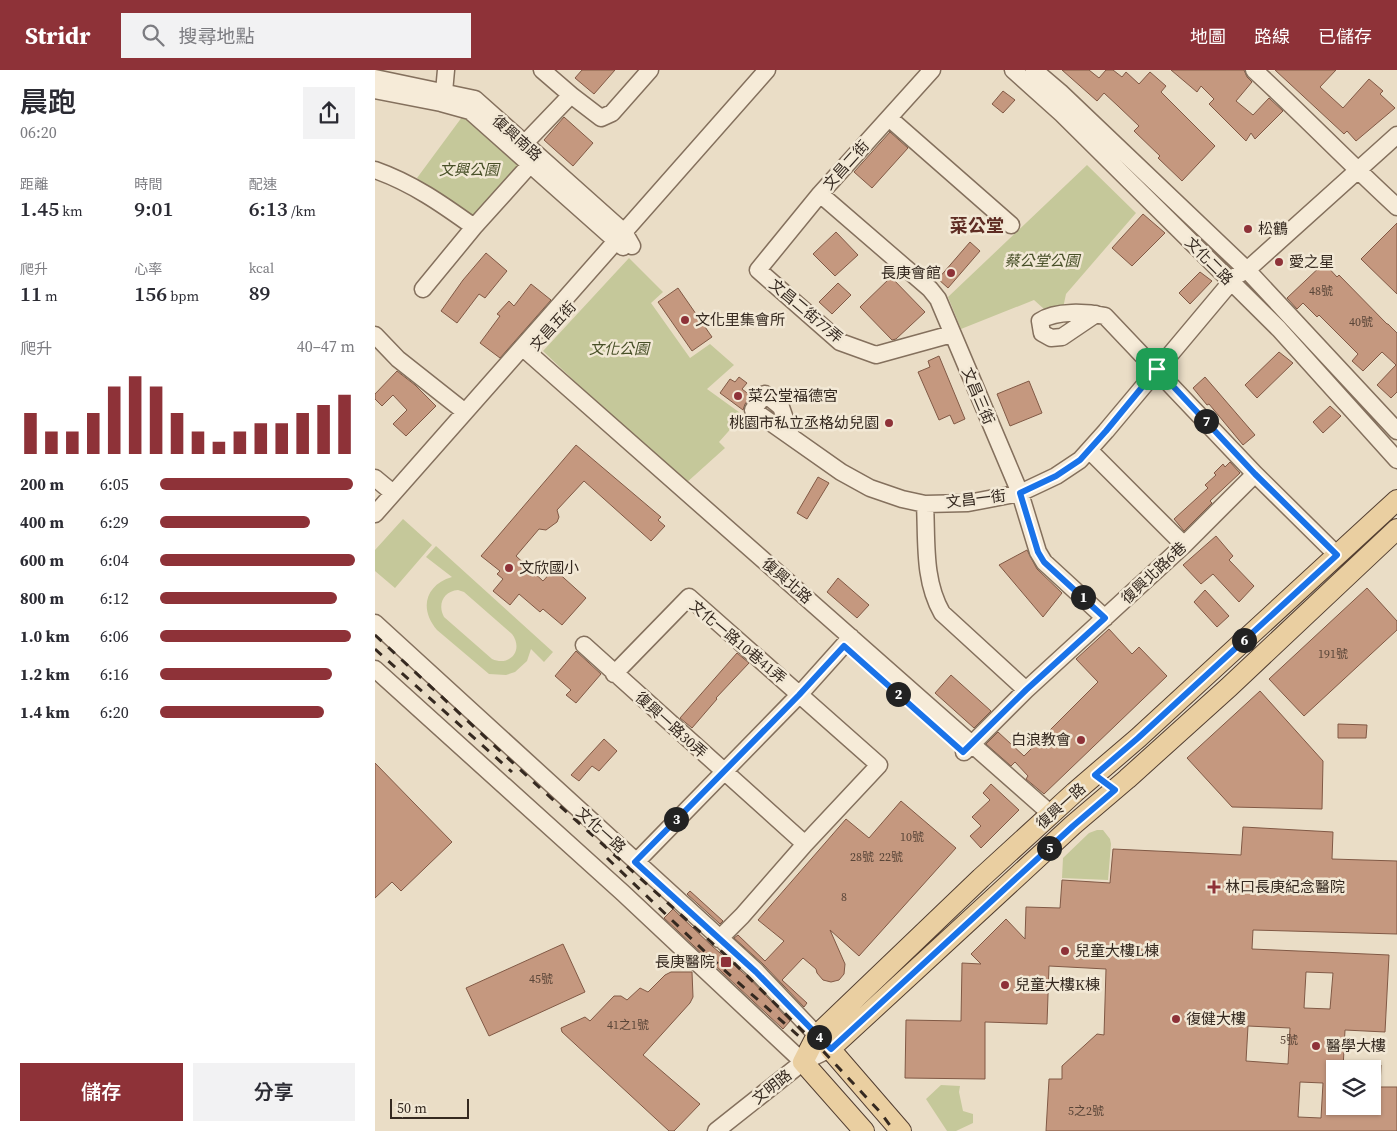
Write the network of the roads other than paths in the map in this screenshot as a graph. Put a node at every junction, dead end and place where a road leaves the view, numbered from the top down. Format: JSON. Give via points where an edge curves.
{"nodes":[{"id":1,"x":446,"y":70,"type":"edge"},
{"id":2,"x":542,"y":70,"type":"edge"},
{"id":3,"x":650,"y":70,"type":"edge"},
{"id":4,"x":767,"y":70,"type":"edge"},
{"id":5,"x":778,"y":70,"type":"edge"},
{"id":6,"x":933,"y":70,"type":"edge"},
{"id":7,"x":1254,"y":70,"type":"edge"},
{"id":8,"x":1026,"y":72,"type":"edge"},
{"id":9,"x":375,"y":78,"type":"edge"},
{"id":10,"x":375,"y":90,"type":"edge"},
{"id":11,"x":444,"y":92,"type":"junction"},
{"id":12,"x":571,"y":95,"type":"junction"},
{"id":13,"x":889,"y":118,"type":"junction"},
{"id":14,"x":1397,"y":135,"type":"edge"},
{"id":15,"x":524,"y":144,"type":"junction"},
{"id":16,"x":533,"y":161,"type":"junction"},
{"id":17,"x":375,"y":170,"type":"edge"},
{"id":18,"x":1357,"y":171,"type":"junction"},
{"id":19,"x":820,"y":194,"type":"junction"},
{"id":20,"x":1397,"y":207,"type":"edge"},
{"id":21,"x":1011,"y":225,"type":"dead end"},
{"id":22,"x":474,"y":227,"type":"junction"},
{"id":23,"x":625,"y":241,"type":"junction"},
{"id":24,"x":763,"y":263,"type":"joint"},
{"id":25,"x":1238,"y":276,"type":"junction"},
{"id":26,"x":423,"y":289,"type":"dead end"},
{"id":27,"x":1096,"y":314,"type":"dead end"},
{"id":28,"x":952,"y":334,"type":"junction"},
{"id":29,"x":375,"y":335,"type":"edge"},
{"id":30,"x":523,"y":353,"type":"junction"},
{"id":31,"x":1157,"y":369,"type":"junction"},
{"id":32,"x":465,"y":412,"type":"junction"},
{"id":33,"x":1397,"y":431,"type":"edge"},
{"id":34,"x":791,"y":436,"type":"dead end"},
{"id":35,"x":1089,"y":450,"type":"junction"},
{"id":36,"x":1397,"y":460,"type":"edge"},
{"id":37,"x":1255,"y":474,"type":"junction"},
{"id":38,"x":375,"y":478,"type":"edge"},
{"id":39,"x":393,"y":493,"type":"junction"},
{"id":40,"x":1020,"y":493,"type":"junction"},
{"id":41,"x":1397,"y":500,"type":"edge"},
{"id":42,"x":925,"y":504,"type":"junction"},
{"id":43,"x":375,"y":514,"type":"edge"},
{"id":44,"x":1397,"y":529,"type":"edge"},
{"id":45,"x":1184,"y":545,"type":"junction"},
{"id":46,"x":1337,"y":555,"type":"junction"},
{"id":47,"x":1105,"y":618,"type":"junction"},
{"id":48,"x":375,"y":623,"type":"edge"},
{"id":49,"x":848,"y":642,"type":"junction"},
{"id":50,"x":584,"y":646,"type":"dead end"},
{"id":51,"x":375,"y":668,"type":"edge"},
{"id":52,"x":614,"y":674,"type":"junction"},
{"id":53,"x":1026,"y":690,"type":"junction"},
{"id":54,"x":799,"y":695,"type":"junction"},
{"id":55,"x":967,"y":748,"type":"junction"},
{"id":56,"x":723,"y":771,"type":"junction"},
{"id":57,"x":1095,"y":775,"type":"junction"},
{"id":58,"x":1075,"y":792,"type":"junction"},
{"id":59,"x":1107,"y":796,"type":"junction"},
{"id":60,"x":1047,"y":818,"type":"junction"},
{"id":61,"x":805,"y":844,"type":"junction"},
{"id":62,"x":635,"y":862,"type":"junction"},
{"id":63,"x":719,"y":939,"type":"junction"},
{"id":64,"x":817,"y":1035,"type":"junction"},
{"id":65,"x":831,"y":1049,"type":"junction"},
{"id":66,"x":803,"y":1062,"type":"junction"},
{"id":67,"x":716,"y":1131,"type":"edge"},
{"id":68,"x":864,"y":1131,"type":"edge"},
{"id":69,"x":901,"y":1131,"type":"edge"}],
"edges":[{"from":1,"to":11,"type":"street"},
{"from":2,"to":12,"type":"street"},
{"from":3,"to":12,"type":"street","via":[[612,113],[601,118]]},
{"from":4,"to":23,"type":"street","name":"文昌五街"},
{"from":5,"to":23,"type":"street","name":"文昌五街"},
{"from":6,"to":13,"type":"street","name":"文昌二街"},
{"from":7,"to":18,"type":"street"},
{"from":8,"to":25,"type":"street","name":"文化二路","via":[[1061,114]]},
{"from":9,"to":11,"type":"street","name":"復興南路"},
{"from":10,"to":16,"type":"street","name":"復興南路","via":[[470,111]]},
{"from":11,"to":15,"type":"street","name":"復興南路","via":[[475,99]]},
{"from":12,"to":15,"type":"street"},
{"from":13,"to":19,"type":"street","name":"文昌二街"},
{"from":13,"to":21,"type":"street"},
{"from":14,"to":18,"type":"street","name":"文昌一街"},
{"from":15,"to":16,"type":"street","name":"復興南路"},
{"from":16,"to":22,"type":"street"},
{"from":16,"to":23,"type":"street","name":"復興南路"},
{"from":17,"to":22,"type":"street","via":[[431,196]]},
{"from":18,"to":20,"type":"street"},
{"from":18,"to":25,"type":"street","name":"文昌一街"},
{"from":19,"to":24,"type":"street","name":"文昌二街"},
{"from":19,"to":28,"type":"street","name":"文昌三街","via":[[930,289],[938,299]]},
{"from":22,"to":26,"type":"street"},
{"from":23,"to":30,"type":"street","name":"文昌五街"},
{"from":24,"to":28,"type":"street","name":"文昌二街77弄","via":[[757,270],[840,342],[876,355]]},
{"from":25,"to":31,"type":"street","name":"文昌一街"},
{"from":25,"to":33,"type":"street","name":"文化二路"},
{"from":25,"to":36,"type":"street","name":"文化二路","via":[[1279,329]]},
{"from":27,"to":31,"type":"street","via":[[1105,316]]},
{"from":28,"to":40,"type":"street","name":"文昌三街"},
{"from":29,"to":32,"type":"street","via":[[398,358]]},
{"from":30,"to":32,"type":"street","name":"文昌五街"},
{"from":30,"to":49,"type":"street","name":"復興北路"},
{"from":31,"to":35,"type":"street","name":"文昌一街"},
{"from":31,"to":37,"type":"street"},
{"from":32,"to":39,"type":"street","name":"文昌五街"},
{"from":34,"to":42,"type":"street","name":"文昌一街","via":[[841,472],[870,488]]},
{"from":35,"to":40,"type":"street","name":"文昌一街","via":[[1056,476]]},
{"from":35,"to":45,"type":"street"},
{"from":37,"to":45,"type":"street","name":"復興北路6巷"},
{"from":37,"to":46,"type":"street"},
{"from":38,"to":39,"type":"street"},
{"from":39,"to":43,"type":"street","name":"文昌五街"},
{"from":40,"to":42,"type":"street","name":"文昌一街","via":[[968,503]]},
{"from":40,"to":47,"type":"street","name":"文昌三街","via":[[1044,562]]},
{"from":41,"to":46,"type":"main road","name":"復興一路"},
{"from":42,"to":53,"type":"street","via":[[929,582],[935,601],[942,613]]},
{"from":44,"to":59,"type":"main road","name":"復興一路"},
{"from":45,"to":47,"type":"street","name":"復興北路6巷"},
{"from":46,"to":57,"type":"main road","name":"復興一路"},
{"from":47,"to":53,"type":"street","name":"復興北路6巷"},
{"from":48,"to":62,"type":"street","name":"文化一路"},
{"from":49,"to":54,"type":"street"},
{"from":49,"to":55,"type":"street","name":"復興北路"},
{"from":50,"to":52,"type":"street","name":"復興一路30弄"},
{"from":51,"to":66,"type":"street","name":"文化一路"},
{"from":52,"to":54,"type":"street","name":"文化一路10巷41弄","via":[[689,597]]},
{"from":52,"to":56,"type":"street","name":"復興一路30弄"},
{"from":53,"to":55,"type":"street","name":"復興北路6巷"},
{"from":54,"to":56,"type":"street"},
{"from":54,"to":61,"type":"street","via":[[879,765]]},
{"from":55,"to":60,"type":"street","name":"復興北路"},
{"from":56,"to":61,"type":"street","name":"復興一路30弄"},
{"from":56,"to":62,"type":"street"},
{"from":57,"to":58,"type":"main road","name":"復興一路"},
{"from":57,"to":59,"type":"main road"},
{"from":58,"to":59,"type":"main road"},
{"from":58,"to":60,"type":"main road","name":"復興一路"},
{"from":59,"to":65,"type":"main road","name":"復興一路"},
{"from":60,"to":64,"type":"main road","name":"復興一路"},
{"from":61,"to":63,"type":"street"},
{"from":62,"to":63,"type":"street","name":"文化一路"},
{"from":63,"to":64,"type":"street","name":"文化一路"},
{"from":64,"to":65,"type":"street","name":"文化一路"},
{"from":64,"to":66,"type":"main road","name":"復興一路"},
{"from":65,"to":66,"type":"street","name":"文明路"},
{"from":65,"to":69,"type":"main road","name":"文化一路"},
{"from":66,"to":67,"type":"street","name":"文明路"},
{"from":66,"to":68,"type":"main road","name":"文化一路"}]}
